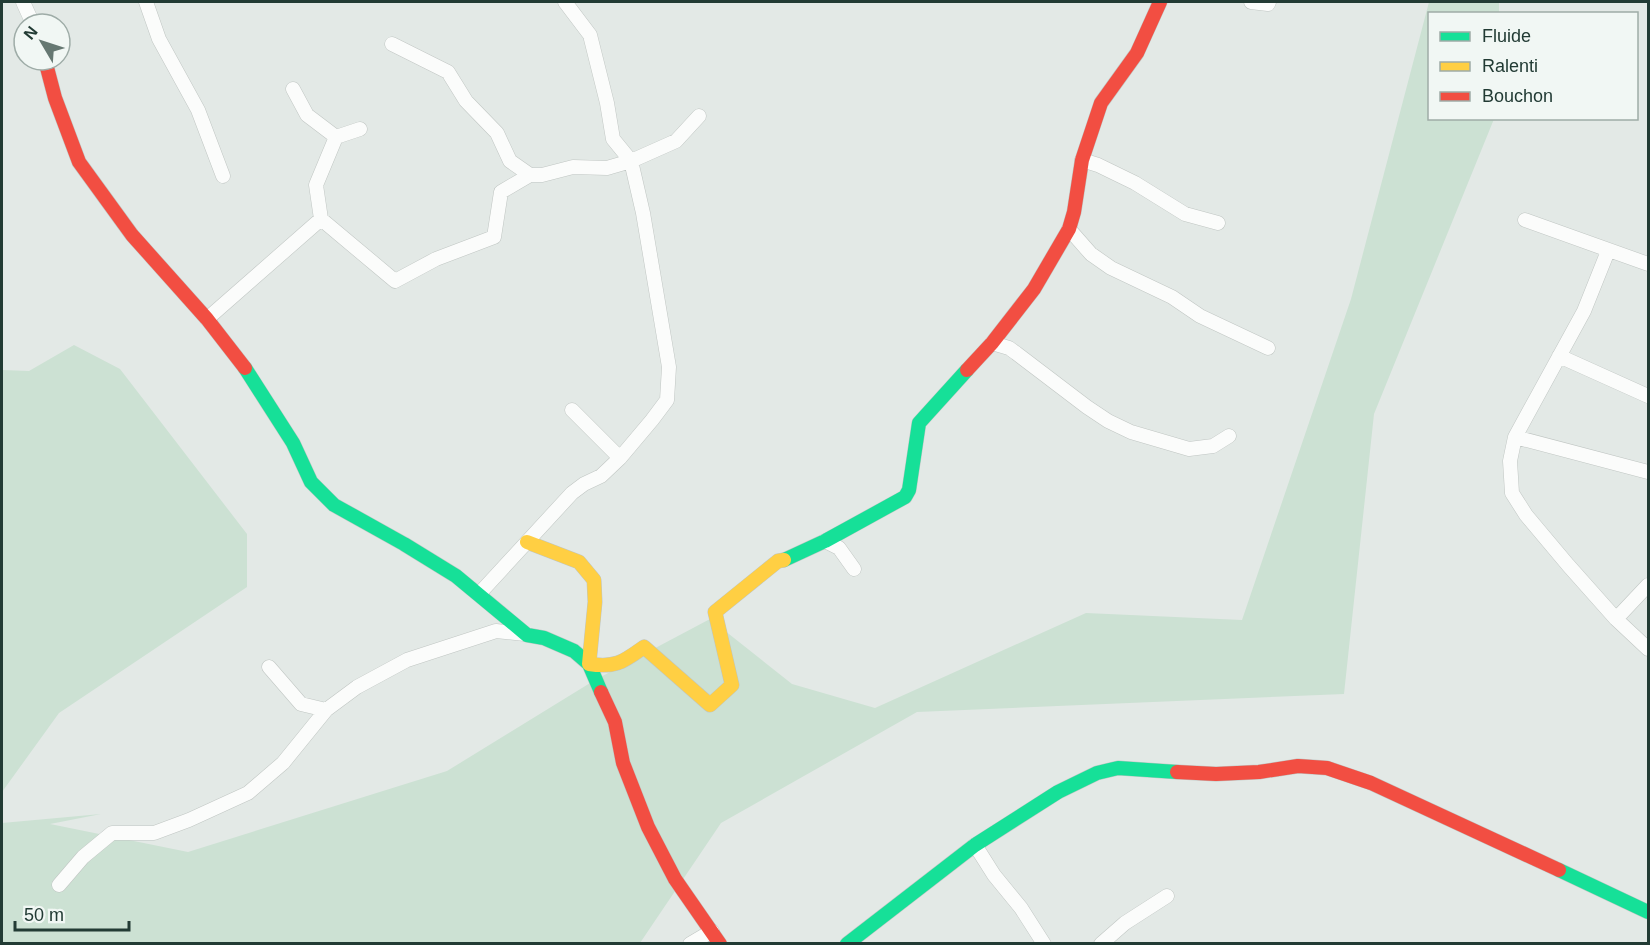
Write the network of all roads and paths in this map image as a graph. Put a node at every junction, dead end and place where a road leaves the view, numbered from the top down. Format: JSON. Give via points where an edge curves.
{"nodes":[{"id":1,"x":146,"y":2,"type":"edge"},
{"id":2,"x":565,"y":2,"type":"edge"},
{"id":3,"x":1160,"y":2,"type":"edge"},
{"id":4,"x":1251,"y":2,"type":"edge"},
{"id":5,"x":1269,"y":2,"type":"edge"},
{"id":6,"x":392,"y":44,"type":"dead end"},
{"id":7,"x":48,"y":72,"type":"edge"},
{"id":8,"x":293,"y":89,"type":"dead end"},
{"id":9,"x":699,"y":116,"type":"dead end"},
{"id":10,"x":360,"y":129,"type":"dead end"},
{"id":11,"x":336,"y":137,"type":"junction"},
{"id":12,"x":1082,"y":160,"type":"junction"},
{"id":13,"x":631,"y":161,"type":"junction"},
{"id":14,"x":530,"y":174,"type":"junction"},
{"id":15,"x":223,"y":176,"type":"dead end"},
{"id":16,"x":321,"y":219,"type":"junction"},
{"id":17,"x":1525,"y":220,"type":"dead end"},
{"id":18,"x":1218,"y":223,"type":"dead end"},
{"id":19,"x":1069,"y":229,"type":"junction"},
{"id":20,"x":1608,"y":251,"type":"junction"},
{"id":21,"x":1648,"y":264,"type":"edge"},
{"id":22,"x":207,"y":319,"type":"junction"},
{"id":23,"x":993,"y":343,"type":"junction"},
{"id":24,"x":1268,"y":348,"type":"dead end"},
{"id":25,"x":1559,"y":356,"type":"junction"},
{"id":26,"x":1648,"y":396,"type":"edge"},
{"id":27,"x":572,"y":410,"type":"dead end"},
{"id":28,"x":1229,"y":436,"type":"dead end"},
{"id":29,"x":1515,"y":437,"type":"junction"},
{"id":30,"x":620,"y":459,"type":"junction"},
{"id":31,"x":1648,"y":472,"type":"edge"},
{"id":32,"x":825,"y":541,"type":"junction"},
{"id":33,"x":527,"y":542,"type":"junction"},
{"id":34,"x":854,"y":569,"type":"dead end"},
{"id":35,"x":1648,"y":585,"type":"edge"},
{"id":36,"x":479,"y":594,"type":"junction"},
{"id":37,"x":1616,"y":619,"type":"junction"},
{"id":38,"x":527,"y":635,"type":"junction"},
{"id":39,"x":1648,"y":649,"type":"edge"},
{"id":40,"x":589,"y":664,"type":"junction"},
{"id":41,"x":269,"y":667,"type":"dead end"},
{"id":42,"x":326,"y":710,"type":"junction"},
{"id":43,"x":975,"y":845,"type":"junction"},
{"id":44,"x":59,"y":885,"type":"dead end"},
{"id":45,"x":1167,"y":896,"type":"dead end"},
{"id":46,"x":1648,"y":912,"type":"edge"},
{"id":47,"x":712,"y":931,"type":"junction"},
{"id":48,"x":1041,"y":942,"type":"edge"},
{"id":49,"x":690,"y":944,"type":"edge"},
{"id":50,"x":720,"y":944,"type":"edge"},
{"id":51,"x":847,"y":944,"type":"edge"},
{"id":52,"x":1101,"y":944,"type":"edge"}],
"edges":[{"from":1,"to":15,"type":"street","via":[[159,39],[198,110]]},
{"from":2,"to":13,"type":"street","via":[[590,35],[613,139]]},
{"from":3,"to":12,"type":"street","via":[[1137,53],[1101,103]]},
{"from":4,"to":5,"type":"street"},
{"from":6,"to":14,"type":"street","via":[[448,72],[466,101],[497,133],[510,161]]},
{"from":7,"to":22,"type":"street","via":[[80,162],[132,235]]},
{"from":8,"to":11,"type":"street","via":[[307,116]]},
{"from":9,"to":13,"type":"street","via":[[676,141]]},
{"from":10,"to":11,"type":"street"},
{"from":11,"to":16,"type":"street","via":[[316,185]]},
{"from":12,"to":18,"type":"street","via":[[1135,183],[1185,214]]},
{"from":12,"to":19,"type":"street"},
{"from":13,"to":14,"type":"street","via":[[607,168],[573,167]]},
{"from":13,"to":30,"type":"street","via":[[669,367],[667,400]]},
{"from":14,"to":16,"type":"street","via":[[501,192],[494,237],[395,281]]},
{"from":16,"to":22,"type":"street"},
{"from":17,"to":20,"type":"street"},
{"from":19,"to":23,"type":"street","via":[[1034,289]]},
{"from":19,"to":24,"type":"street","via":[[1091,254],[1111,268]]},
{"from":20,"to":21,"type":"street"},
{"from":20,"to":25,"type":"street","via":[[1584,311]]},
{"from":22,"to":36,"type":"street","via":[[248,372],[293,443],[311,482],[334,505],[422,554]]},
{"from":23,"to":28,"type":"street","via":[[1009,348],[1087,407],[1131,432],[1189,449],[1213,446]]},
{"from":23,"to":32,"type":"street","via":[[919,423],[905,497]]},
{"from":25,"to":26,"type":"street"},
{"from":25,"to":29,"type":"street"},
{"from":27,"to":30,"type":"street"},
{"from":29,"to":31,"type":"street"},
{"from":29,"to":37,"type":"street","via":[[1510,461],[1512,493],[1540,532]]},
{"from":30,"to":33,"type":"street","via":[[572,493]]},
{"from":32,"to":34,"type":"street","via":[[839,548]]},
{"from":32,"to":40,"type":"street","via":[[778,561],[715,612],[732,685],[710,705],[644,647],[616,667]]},
{"from":33,"to":36,"type":"street"},
{"from":33,"to":40,"type":"street","via":[[579,562],[594,580]]},
{"from":35,"to":37,"type":"street"},
{"from":36,"to":38,"type":"street"},
{"from":37,"to":39,"type":"street"},
{"from":38,"to":40,"type":"street","via":[[574,651]]},
{"from":38,"to":42,"type":"street","via":[[496,631],[407,660],[357,687]]},
{"from":40,"to":47,"type":"street","via":[[615,722],[623,764],[648,827],[675,879]]},
{"from":41,"to":42,"type":"street","via":[[301,704]]},
{"from":42,"to":44,"type":"street","via":[[284,763],[248,793],[154,833],[112,833],[83,857]]},
{"from":43,"to":46,"type":"street","via":[[1058,792],[1097,773],[1118,768],[1216,774],[1298,766],[1327,768],[1371,783]]},
{"from":43,"to":48,"type":"street"},
{"from":43,"to":51,"type":"street"},
{"from":45,"to":52,"type":"street","via":[[1125,922]]},
{"from":47,"to":49,"type":"street"},
{"from":47,"to":50,"type":"street"}]}
